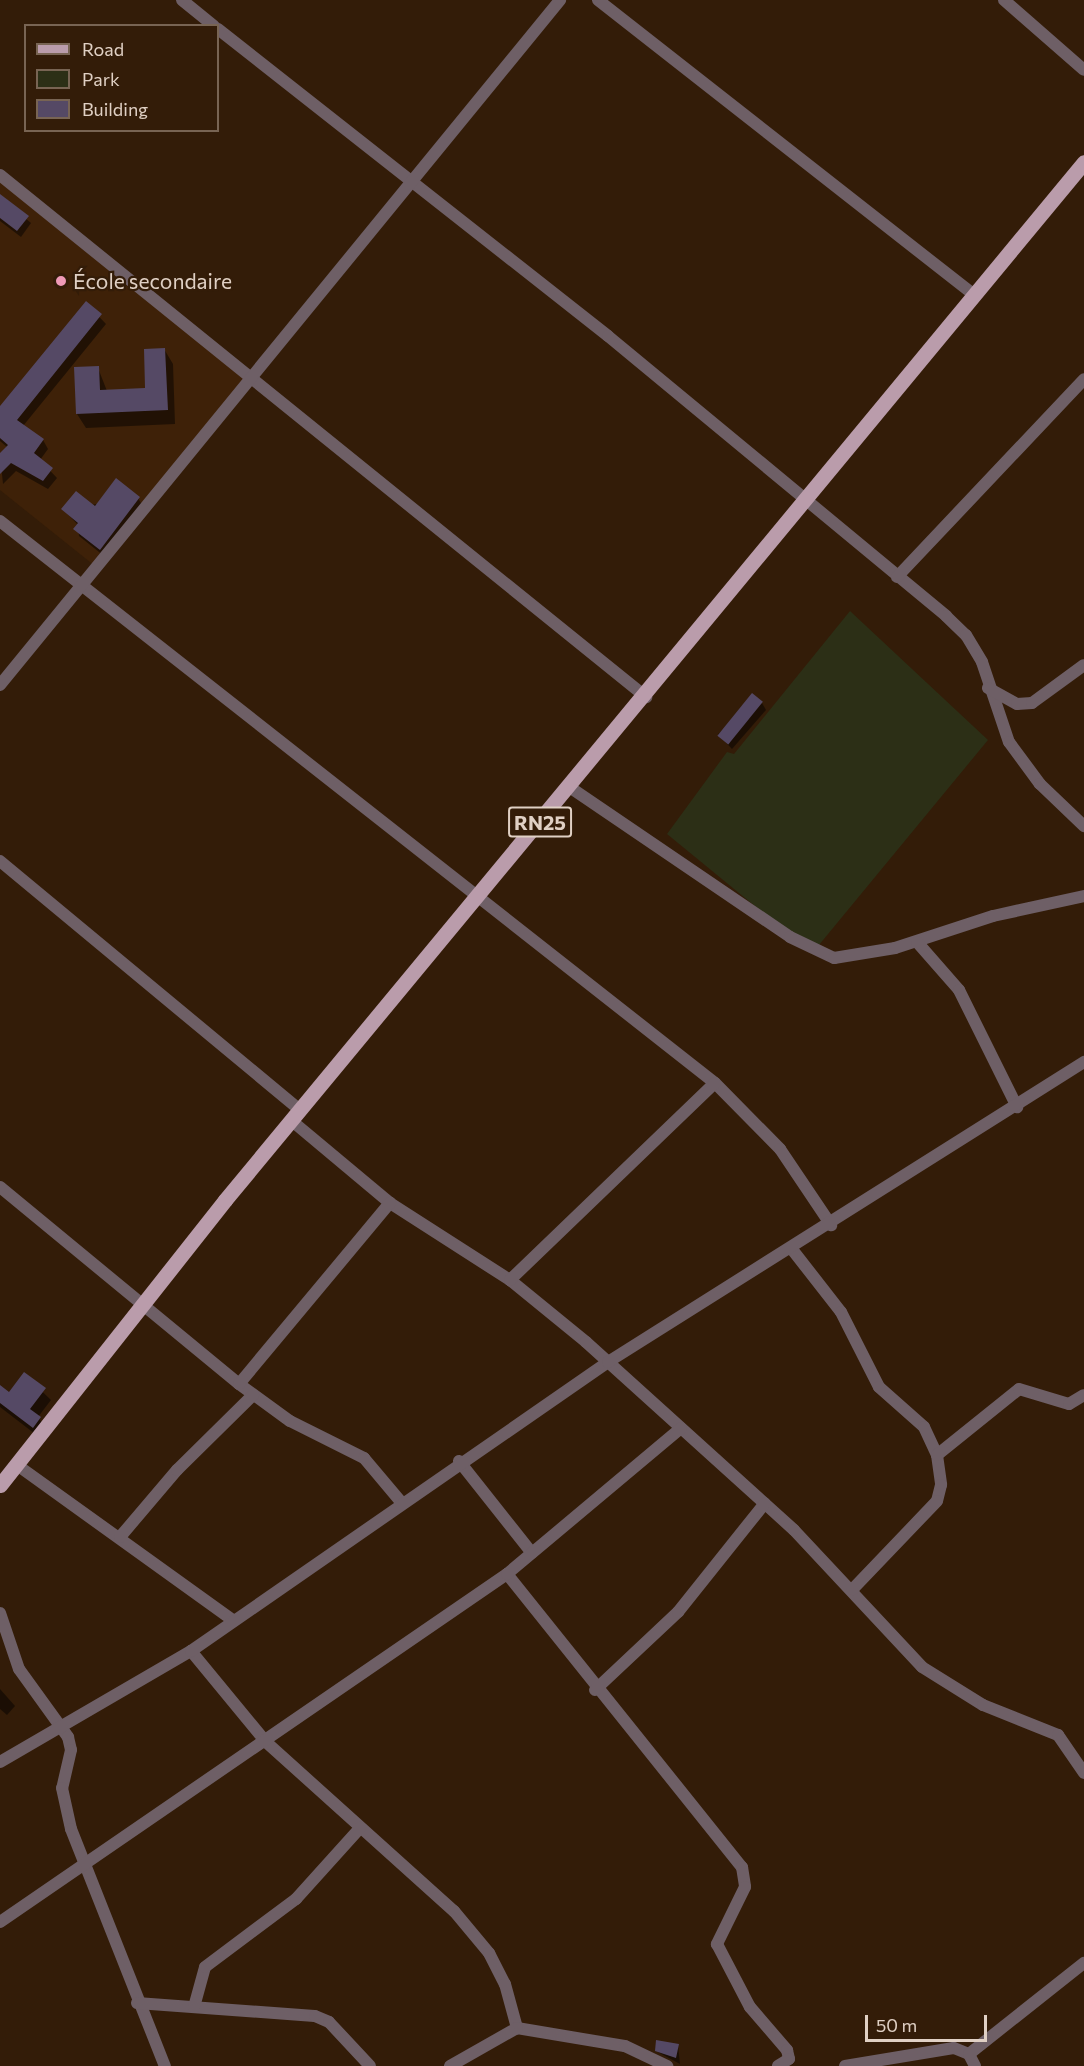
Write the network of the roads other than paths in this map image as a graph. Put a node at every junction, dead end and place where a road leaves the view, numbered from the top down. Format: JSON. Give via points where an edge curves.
{"nodes":[{"id":1,"x":182,"y":0,"type":"edge"},
{"id":2,"x":561,"y":0,"type":"edge"},
{"id":3,"x":598,"y":0,"type":"edge"},
{"id":4,"x":1004,"y":0,"type":"edge"},
{"id":5,"x":212,"y":24,"type":"edge"},
{"id":6,"x":219,"y":29,"type":"edge"},
{"id":7,"x":1084,"y":70,"type":"edge"},
{"id":8,"x":1084,"y":162,"type":"edge"},
{"id":9,"x":0,"y":175,"type":"edge"},
{"id":10,"x":409,"y":180,"type":"junction"},
{"id":11,"x":972,"y":293,"type":"junction"},
{"id":12,"x":1084,"y":379,"type":"edge"},
{"id":13,"x":247,"y":380,"type":"junction"},
{"id":14,"x":806,"y":498,"type":"junction"},
{"id":15,"x":0,"y":521,"type":"edge"},
{"id":16,"x":897,"y":577,"type":"junction"},
{"id":17,"x":83,"y":587,"type":"junction"},
{"id":18,"x":1084,"y":665,"type":"edge"},
{"id":19,"x":0,"y":685,"type":"edge"},
{"id":20,"x":988,"y":688,"type":"junction"},
{"id":21,"x":646,"y":697,"type":"junction"},
{"id":22,"x":568,"y":786,"type":"junction"},
{"id":23,"x":1084,"y":826,"type":"edge"},
{"id":24,"x":0,"y":861,"type":"edge"},
{"id":25,"x":1084,"y":896,"type":"edge"},
{"id":26,"x":474,"y":898,"type":"junction"},
{"id":27,"x":916,"y":942,"type":"junction"},
{"id":28,"x":1084,"y":1062,"type":"edge"},
{"id":29,"x":715,"y":1083,"type":"junction"},
{"id":30,"x":1017,"y":1107,"type":"junction"},
{"id":31,"x":296,"y":1116,"type":"junction"},
{"id":32,"x":0,"y":1187,"type":"edge"},
{"id":33,"x":390,"y":1203,"type":"junction"},
{"id":34,"x":831,"y":1225,"type":"junction"},
{"id":35,"x":791,"y":1248,"type":"junction"},
{"id":36,"x":510,"y":1280,"type":"junction"},
{"id":37,"x":145,"y":1302,"type":"junction"},
{"id":38,"x":608,"y":1362,"type":"junction"},
{"id":39,"x":238,"y":1384,"type":"junction"},
{"id":40,"x":253,"y":1395,"type":"junction"},
{"id":41,"x":1084,"y":1395,"type":"edge"},
{"id":42,"x":681,"y":1428,"type":"junction"},
{"id":43,"x":937,"y":1455,"type":"junction"},
{"id":44,"x":459,"y":1461,"type":"junction"},
{"id":45,"x":17,"y":1465,"type":"junction"},
{"id":46,"x":0,"y":1485,"type":"edge"},
{"id":47,"x":401,"y":1502,"type":"junction"},
{"id":48,"x":765,"y":1503,"type":"junction"},
{"id":49,"x":120,"y":1537,"type":"junction"},
{"id":50,"x":532,"y":1553,"type":"junction"},
{"id":51,"x":507,"y":1574,"type":"junction"},
{"id":52,"x":853,"y":1589,"type":"junction"},
{"id":53,"x":0,"y":1613,"type":"edge"},
{"id":54,"x":234,"y":1621,"type":"junction"},
{"id":55,"x":190,"y":1651,"type":"junction"},
{"id":56,"x":595,"y":1690,"type":"junction"},
{"id":57,"x":60,"y":1726,"type":"junction"},
{"id":58,"x":266,"y":1742,"type":"junction"},
{"id":59,"x":0,"y":1762,"type":"edge"},
{"id":60,"x":1084,"y":1773,"type":"edge"},
{"id":61,"x":360,"y":1828,"type":"junction"},
{"id":62,"x":85,"y":1868,"type":"junction"},
{"id":63,"x":0,"y":1922,"type":"edge"},
{"id":64,"x":1084,"y":1963,"type":"edge"},
{"id":65,"x":136,"y":2003,"type":"junction"},
{"id":66,"x":194,"y":2007,"type":"junction"},
{"id":67,"x":517,"y":2028,"type":"junction"},
{"id":68,"x":969,"y":2054,"type":"junction"},
{"id":69,"x":783,"y":2063,"type":"edge"},
{"id":70,"x":165,"y":2066,"type":"edge"},
{"id":71,"x":370,"y":2066,"type":"edge"},
{"id":72,"x":450,"y":2066,"type":"edge"},
{"id":73,"x":667,"y":2066,"type":"edge"},
{"id":74,"x":800,"y":2066,"type":"edge"},
{"id":75,"x":845,"y":2066,"type":"edge"},
{"id":76,"x":975,"y":2066,"type":"edge"}],
"edges":[{"from":1,"to":5,"type":"street"},
{"from":2,"to":10,"type":"street"},
{"from":3,"to":11,"type":"street"},
{"from":4,"to":7,"type":"street"},
{"from":6,"to":10,"type":"street"},
{"from":8,"to":11,"type":"main road","number":"RN25"},
{"from":9,"to":13,"type":"street"},
{"from":10,"to":13,"type":"street"},
{"from":10,"to":14,"type":"street"},
{"from":11,"to":14,"type":"main road","number":"RN25"},
{"from":12,"to":16,"type":"street"},
{"from":13,"to":17,"type":"street"},
{"from":13,"to":21,"type":"street"},
{"from":14,"to":16,"type":"street"},
{"from":14,"to":21,"type":"main road","number":"RN25"},
{"from":15,"to":17,"type":"street"},
{"from":16,"to":20,"type":"street","via":[[966,635]]},
{"from":17,"to":19,"type":"street"},
{"from":17,"to":26,"type":"street"},
{"from":18,"to":20,"type":"street","via":[[1032,703],[1017,704]]},
{"from":20,"to":23,"type":"street","via":[[1005,734],[1025,766]]},
{"from":21,"to":22,"type":"main road","number":"RN25"},
{"from":22,"to":26,"type":"main road","number":"RN25"},
{"from":22,"to":27,"type":"street","via":[[790,937],[834,958]]},
{"from":24,"to":31,"type":"street"},
{"from":25,"to":27,"type":"street","via":[[993,916]]},
{"from":26,"to":29,"type":"street","via":[[559,957]]},
{"from":26,"to":31,"type":"main road","number":"RN25"},
{"from":27,"to":30,"type":"street","via":[[959,990]]},
{"from":28,"to":30,"type":"street"},
{"from":29,"to":34,"type":"street","via":[[780,1149]]},
{"from":29,"to":36,"type":"street"},
{"from":30,"to":34,"type":"street"},
{"from":31,"to":33,"type":"street"},
{"from":31,"to":37,"type":"main road","number":"RN25"},
{"from":32,"to":37,"type":"street"},
{"from":33,"to":36,"type":"street"},
{"from":33,"to":39,"type":"street"},
{"from":34,"to":35,"type":"street"},
{"from":35,"to":38,"type":"street"},
{"from":35,"to":43,"type":"street","via":[[841,1312],[879,1387],[924,1427]]},
{"from":36,"to":38,"type":"street"},
{"from":37,"to":39,"type":"street"},
{"from":37,"to":45,"type":"main road","number":"RN25"},
{"from":38,"to":42,"type":"street"},
{"from":38,"to":44,"type":"street"},
{"from":39,"to":40,"type":"street"},
{"from":40,"to":47,"type":"street","via":[[364,1458]]},
{"from":40,"to":49,"type":"street","via":[[177,1470]]},
{"from":41,"to":43,"type":"street","via":[[1069,1404],[1019,1389]]},
{"from":42,"to":48,"type":"street"},
{"from":42,"to":50,"type":"street"},
{"from":43,"to":52,"type":"street","via":[[941,1485],[937,1501]]},
{"from":44,"to":47,"type":"street"},
{"from":44,"to":50,"type":"street"},
{"from":45,"to":46,"type":"main road","number":"RN25"},
{"from":45,"to":49,"type":"street"},
{"from":47,"to":54,"type":"street"},
{"from":48,"to":52,"type":"street"},
{"from":48,"to":56,"type":"street","via":[[678,1612]]},
{"from":49,"to":54,"type":"street"},
{"from":50,"to":51,"type":"street"},
{"from":51,"to":56,"type":"street"},
{"from":51,"to":58,"type":"street"},
{"from":52,"to":60,"type":"street","via":[[922,1667],[973,1700],[1058,1735]]},
{"from":53,"to":57,"type":"street","via":[[19,1669]]},
{"from":54,"to":55,"type":"street"},
{"from":55,"to":57,"type":"street"},
{"from":55,"to":58,"type":"street"},
{"from":56,"to":69,"type":"street","via":[[742,1867],[745,1887],[721,1932],[720,1956]]},
{"from":57,"to":59,"type":"street"},
{"from":57,"to":62,"type":"street","via":[[71,1750],[62,1788]]},
{"from":58,"to":61,"type":"street"},
{"from":58,"to":62,"type":"street"},
{"from":61,"to":66,"type":"street","via":[[296,1899],[206,1967]]},
{"from":61,"to":67,"type":"street","via":[[454,1911],[489,1953],[505,1984]]},
{"from":62,"to":63,"type":"street"},
{"from":62,"to":65,"type":"street"},
{"from":64,"to":68,"type":"street"},
{"from":65,"to":66,"type":"street"},
{"from":65,"to":70,"type":"street"},
{"from":66,"to":71,"type":"street","via":[[315,2016],[329,2022]]},
{"from":67,"to":72,"type":"street"},
{"from":67,"to":73,"type":"street","via":[[625,2046]]},
{"from":68,"to":75,"type":"street","via":[[954,2048]]},
{"from":68,"to":76,"type":"street"},
{"from":69,"to":74,"type":"street"}]}
